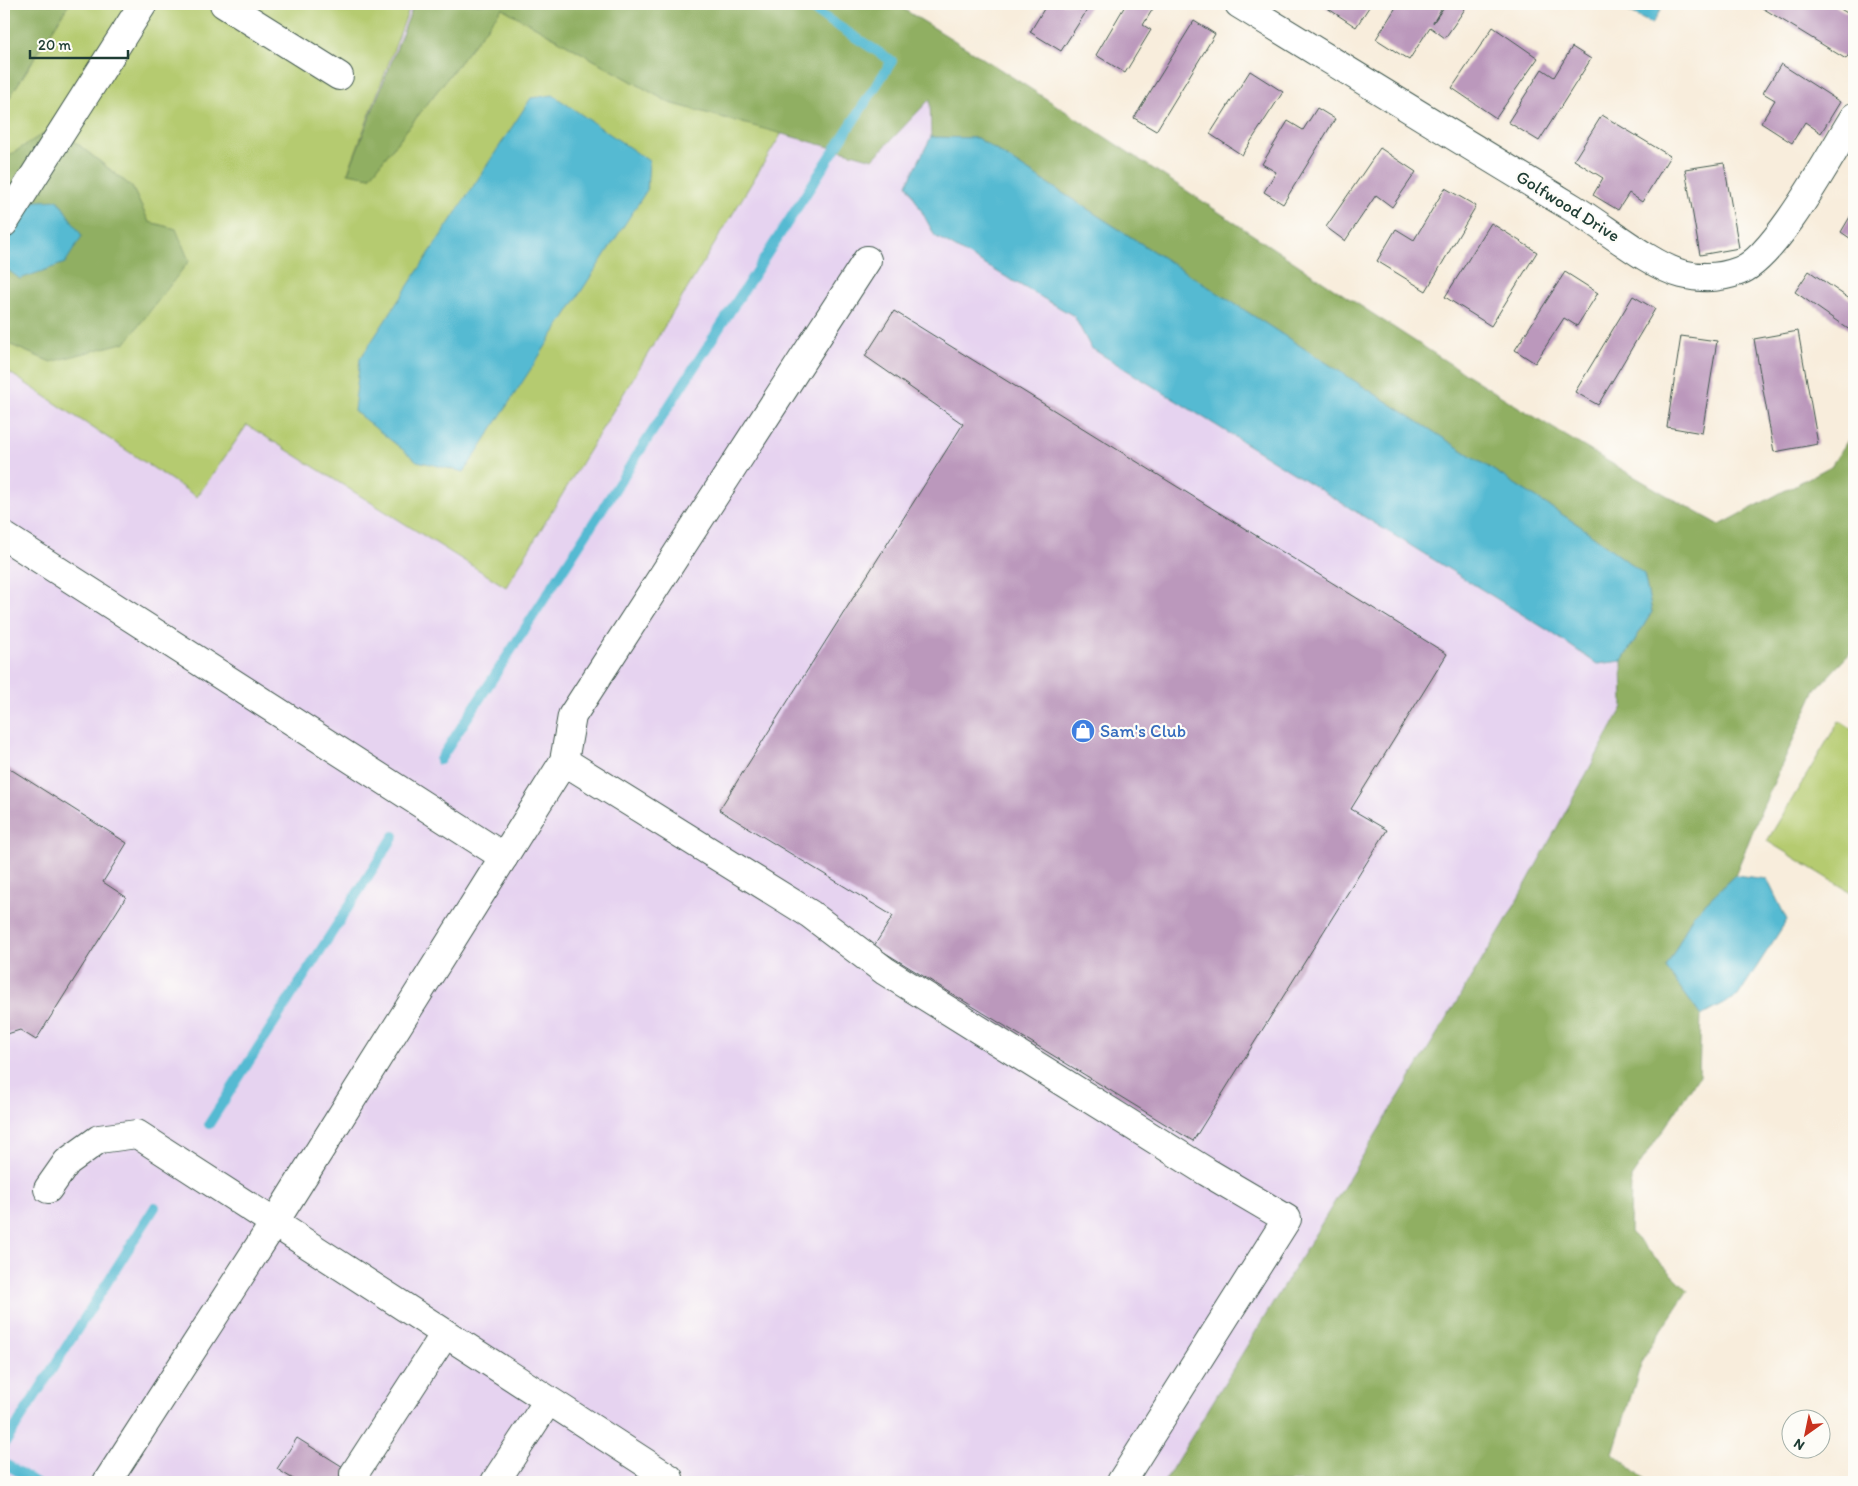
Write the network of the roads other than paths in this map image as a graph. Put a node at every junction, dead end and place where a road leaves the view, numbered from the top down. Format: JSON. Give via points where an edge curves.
{"nodes":[{"id":1,"x":143,"y":4,"type":"edge"},
{"id":2,"x":224,"y":4,"type":"edge"},
{"id":3,"x":1238,"y":4,"type":"edge"},
{"id":4,"x":339,"y":76,"type":"dead end"},
{"id":5,"x":1854,"y":117,"type":"edge"},
{"id":6,"x":4,"y":223,"type":"edge"},
{"id":7,"x":867,"y":260,"type":"dead end"},
{"id":8,"x":4,"y":536,"type":"edge"},
{"id":9,"x":564,"y":761,"type":"junction"},
{"id":10,"x":504,"y":857,"type":"junction"},
{"id":11,"x":48,"y":1189,"type":"dead end"},
{"id":12,"x":274,"y":1223,"type":"junction"},
{"id":13,"x":444,"y":1334,"type":"junction"},
{"id":14,"x":548,"y":1400,"type":"junction"},
{"id":15,"x":354,"y":1474,"type":"dead end"},
{"id":16,"x":668,"y":1478,"type":"dead end"},
{"id":17,"x":107,"y":1482,"type":"edge"},
{"id":18,"x":495,"y":1482,"type":"edge"},
{"id":19,"x":1121,"y":1482,"type":"edge"}],
"edges":[{"from":1,"to":6,"type":"street"},
{"from":2,"to":4,"type":"street"},
{"from":3,"to":5,"type":"street","name":"Golfwood Drive","via":[[1591,219],[1662,266],[1682,274],[1710,278],[1741,271],[1760,258],[1784,228]]},
{"from":7,"to":9,"type":"street","via":[[572,716]]},
{"from":8,"to":10,"type":"street"},
{"from":9,"to":10,"type":"street"},
{"from":9,"to":19,"type":"street","via":[[810,914],[885,971],[1287,1219]]},
{"from":10,"to":12,"type":"street"},
{"from":11,"to":12,"type":"street","via":[[67,1162],[99,1139],[137,1134]]},
{"from":12,"to":13,"type":"street"},
{"from":12,"to":17,"type":"street"},
{"from":13,"to":14,"type":"street"},
{"from":13,"to":15,"type":"street"},
{"from":14,"to":16,"type":"street"},
{"from":14,"to":18,"type":"street"}]}
